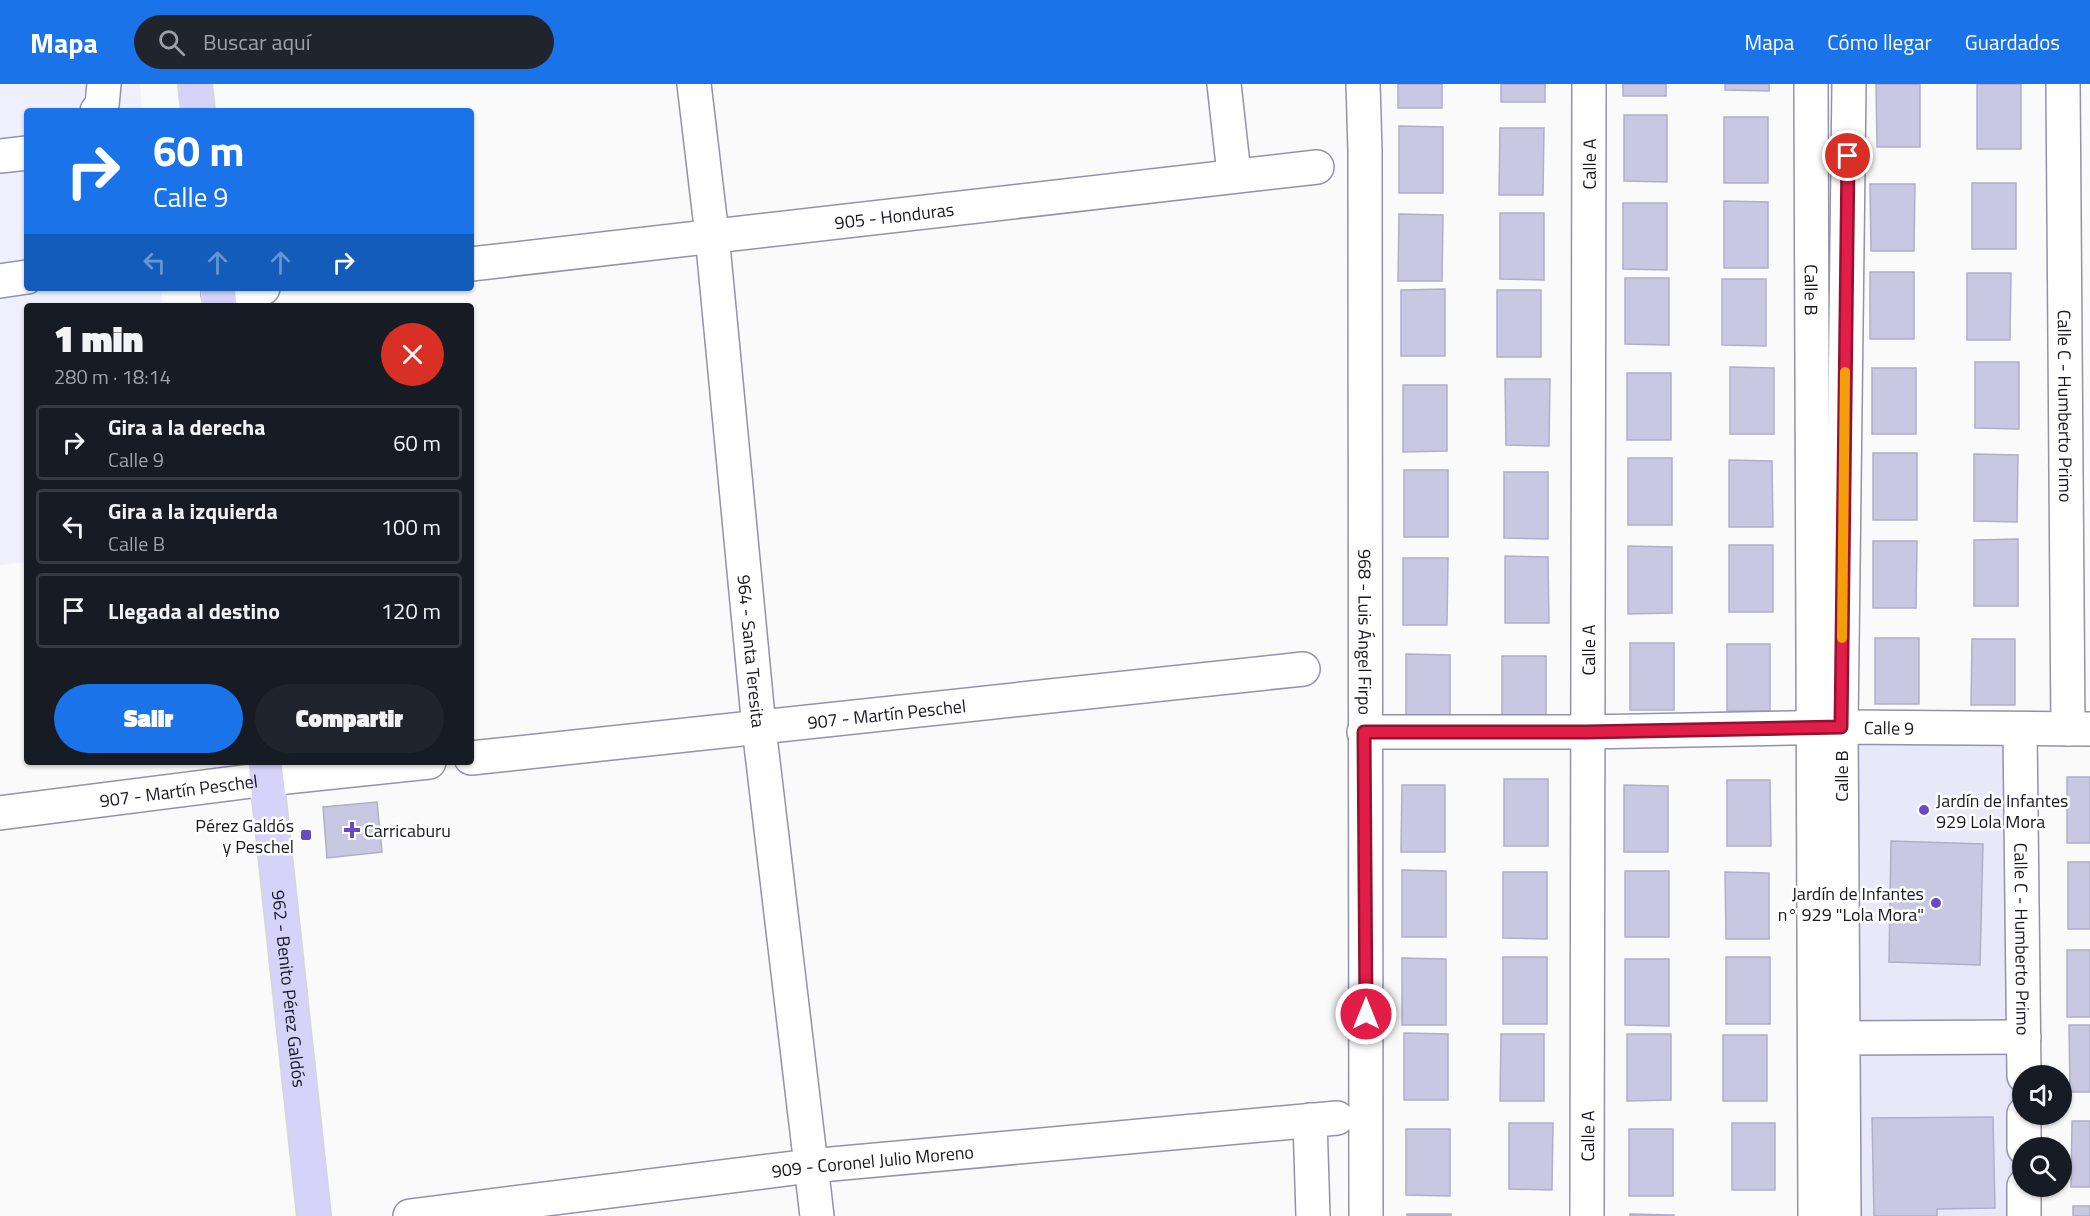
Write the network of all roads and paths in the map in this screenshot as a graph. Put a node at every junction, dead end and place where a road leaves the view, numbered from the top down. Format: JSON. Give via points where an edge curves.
{"nodes":[{"id":1,"x":104,"y":84,"type":"edge"},
{"id":2,"x":195,"y":84,"type":"edge"},
{"id":3,"x":694,"y":84,"type":"edge"},
{"id":4,"x":1224,"y":84,"type":"edge"},
{"id":5,"x":1363,"y":84,"type":"edge"},
{"id":6,"x":1589,"y":84,"type":"edge"},
{"id":7,"x":1811,"y":84,"type":"edge"},
{"id":8,"x":1849,"y":84,"type":"edge"},
{"id":9,"x":2063,"y":84,"type":"edge"},
{"id":10,"x":100,"y":108,"type":"edge"},
{"id":11,"x":198,"y":108,"type":"edge"},
{"id":12,"x":24,"y":153,"type":"edge"},
{"id":13,"x":0,"y":156,"type":"edge"},
{"id":14,"x":1317,"y":166,"type":"dead end"},
{"id":15,"x":1234,"y":174,"type":"junction"},
{"id":16,"x":712,"y":235,"type":"junction"},
{"id":17,"x":474,"y":264,"type":"edge"},
{"id":18,"x":24,"y":277,"type":"edge"},
{"id":19,"x":0,"y":281,"type":"edge"},
{"id":20,"x":246,"y":291,"type":"edge"},
{"id":21,"x":219,"y":296,"type":"edge"},
{"id":22,"x":1303,"y":669,"type":"dead end"},
{"id":23,"x":759,"y":728,"type":"junction"},
{"id":24,"x":1826,"y":728,"type":"junction"},
{"id":25,"x":2020,"y":729,"type":"junction"},
{"id":26,"x":2079,"y":729,"type":"edge"},
{"id":27,"x":1364,"y":732,"type":"junction"},
{"id":28,"x":1586,"y":732,"type":"junction"},
{"id":29,"x":474,"y":758,"type":"edge"},
{"id":30,"x":368,"y":765,"type":"edge"},
{"id":31,"x":266,"y":770,"type":"edge"},
{"id":32,"x":0,"y":813,"type":"edge"},
{"id":33,"x":2024,"y":1037,"type":"junction"},
{"id":34,"x":1843,"y":1038,"type":"junction"},
{"id":35,"x":2024,"y":1065,"type":"edge"},
{"id":36,"x":810,"y":1166,"type":"junction"},
{"id":37,"x":2024,"y":1197,"type":"edge"},
{"id":38,"x":314,"y":1216,"type":"edge"},
{"id":39,"x":410,"y":1216,"type":"edge"},
{"id":40,"x":816,"y":1216,"type":"edge"},
{"id":41,"x":1313,"y":1216,"type":"edge"},
{"id":42,"x":1366,"y":1216,"type":"edge"},
{"id":43,"x":1587,"y":1216,"type":"edge"},
{"id":44,"x":1815,"y":1216,"type":"edge"},
{"id":45,"x":1844,"y":1216,"type":"edge"},
{"id":46,"x":2024,"y":1216,"type":"edge"}],
"edges":[{"from":1,"to":10,"type":"street"},
{"from":2,"to":11,"type":"main road"},
{"from":3,"to":16,"type":"street","name":"964 - Santa Teresita"},
{"from":4,"to":15,"type":"street"},
{"from":5,"to":27,"type":"street","name":"968 - Luis Ángel Firpo"},
{"from":6,"to":28,"type":"street","name":"Calle A"},
{"from":7,"to":24,"type":"street","name":"Calle B"},
{"from":8,"to":24,"type":"street","name":"Calle B"},
{"from":9,"to":26,"type":"street","name":"Calle C - Humberto Primo"},
{"from":12,"to":13,"type":"street"},
{"from":14,"to":15,"type":"street","name":"905 - Honduras"},
{"from":15,"to":16,"type":"street","name":"905 - Honduras"},
{"from":16,"to":17,"type":"street","name":"905 - Honduras"},
{"from":16,"to":23,"type":"street","name":"964 - Santa Teresita"},
{"from":18,"to":19,"type":"street"},
{"from":20,"to":21,"type":"street"},
{"from":22,"to":23,"type":"street","name":"907 - Martín Peschel"},
{"from":23,"to":29,"type":"street","name":"907 - Martín Peschel"},
{"from":23,"to":36,"type":"street","name":"964 - Santa Teresita"},
{"from":24,"to":25,"type":"street","name":"Calle 9"},
{"from":24,"to":28,"type":"street","name":"Calle 9"},
{"from":24,"to":34,"type":"street","name":"Calle B"},
{"from":24,"to":44,"type":"street","name":"Calle B"},
{"from":25,"to":26,"type":"street","name":"Calle 9"},
{"from":25,"to":33,"type":"street","name":"Calle C - Humberto Primo"},
{"from":27,"to":28,"type":"street","name":"Calle 9"},
{"from":27,"to":42,"type":"street","name":"968 - Luis Ángel Firpo"},
{"from":28,"to":43,"type":"street","name":"Calle A"},
{"from":30,"to":31,"type":"street","name":"907 - Martín Peschel"},
{"from":31,"to":32,"type":"street","name":"907 - Martín Peschel"},
{"from":31,"to":38,"type":"main road","name":"962 - Benito Pérez Galdós"},
{"from":33,"to":34,"type":"street"},
{"from":33,"to":35,"type":"street","name":"Calle C - Humberto Primo"},
{"from":34,"to":45,"type":"street","name":"Calle B"},
{"from":36,"to":39,"type":"street","name":"909 - Coronel Julio Moreno"},
{"from":36,"to":40,"type":"street","name":"964 - Santa Teresita"},
{"from":36,"to":41,"type":"street","name":"909 - Coronel Julio Moreno","via":[[1324,1119]]},
{"from":37,"to":46,"type":"street"}]}
